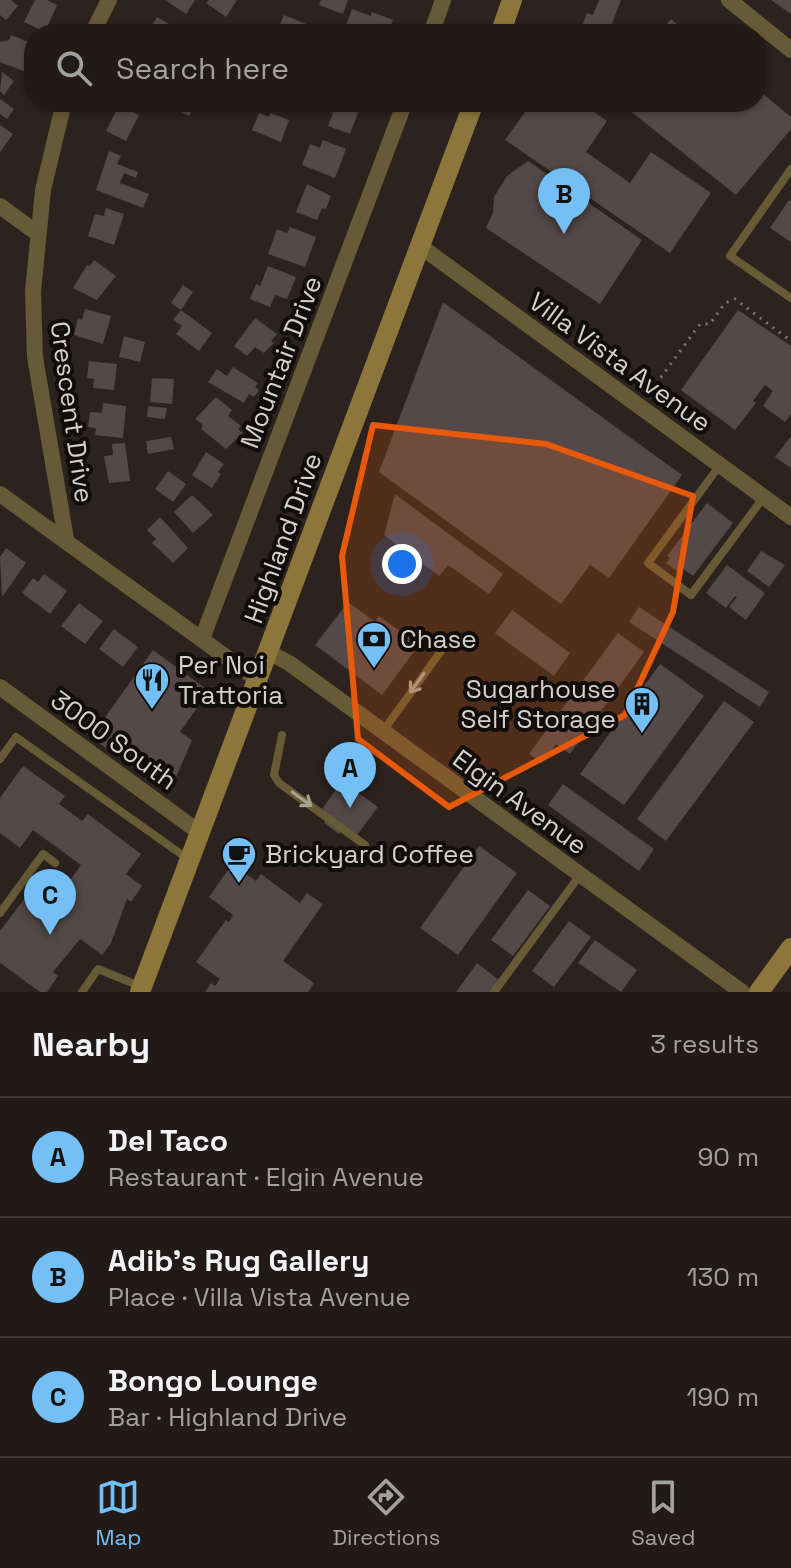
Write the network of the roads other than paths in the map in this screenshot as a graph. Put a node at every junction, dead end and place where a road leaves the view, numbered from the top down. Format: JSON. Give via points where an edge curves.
{"nodes":[{"id":1,"x":109,"y":0,"type":"edge"},
{"id":2,"x":443,"y":0,"type":"edge"},
{"id":3,"x":512,"y":0,"type":"edge"},
{"id":4,"x":729,"y":0,"type":"edge"},
{"id":5,"x":97,"y":24,"type":"edge"},
{"id":6,"x":435,"y":24,"type":"edge"},
{"id":7,"x":504,"y":24,"type":"edge"},
{"id":8,"x":759,"y":24,"type":"edge"},
{"id":9,"x":767,"y":31,"type":"edge"},
{"id":10,"x":791,"y":50,"type":"edge"},
{"id":11,"x":61,"y":112,"type":"edge"},
{"id":12,"x":401,"y":112,"type":"edge"},
{"id":13,"x":470,"y":112,"type":"edge"},
{"id":14,"x":791,"y":169,"type":"edge"},
{"id":15,"x":0,"y":206,"type":"edge"},
{"id":16,"x":37,"y":233,"type":"junction"},
{"id":17,"x":420,"y":246,"type":"junction"},
{"id":18,"x":791,"y":298,"type":"edge"},
{"id":19,"x":720,"y":465,"type":"junction"},
{"id":20,"x":0,"y":494,"type":"edge"},
{"id":21,"x":764,"y":497,"type":"junction"},
{"id":22,"x":791,"y":517,"type":"edge"},
{"id":23,"x":66,"y":539,"type":"junction"},
{"id":24,"x":452,"y":636,"type":"dead end"},
{"id":25,"x":202,"y":639,"type":"junction"},
{"id":26,"x":268,"y":652,"type":"junction"},
{"id":27,"x":258,"y":680,"type":"junction"},
{"id":28,"x":0,"y":687,"type":"edge"},
{"id":29,"x":383,"y":731,"type":"junction"},
{"id":30,"x":282,"y":735,"type":"dead end"},
{"id":31,"x":0,"y":759,"type":"edge"},
{"id":32,"x":199,"y":832,"type":"junction"},
{"id":33,"x":365,"y":845,"type":"dead end"},
{"id":34,"x":189,"y":860,"type":"junction"},
{"id":35,"x":55,"y":863,"type":"dead end"},
{"id":36,"x":580,"y":875,"type":"junction"},
{"id":37,"x":0,"y":913,"type":"edge"},
{"id":38,"x":791,"y":948,"type":"edge"},
{"id":39,"x":141,"y":989,"type":"edge"},
{"id":40,"x":82,"y":992,"type":"edge"},
{"id":41,"x":494,"y":992,"type":"edge"},
{"id":42,"x":742,"y":992,"type":"edge"},
{"id":43,"x":759,"y":992,"type":"edge"}],
"edges":[{"from":1,"to":5,"type":"street"},
{"from":2,"to":6,"type":"street"},
{"from":3,"to":7,"type":"main road"},
{"from":4,"to":8,"type":"street"},
{"from":9,"to":10,"type":"street"},
{"from":11,"to":16,"type":"street","name":"Crescent Drive"},
{"from":12,"to":25,"type":"street","name":"Mountair Drive"},
{"from":13,"to":17,"type":"main road","name":"Highland Drive"},
{"from":14,"to":18,"type":"lane","via":[[730,256]]},
{"from":15,"to":16,"type":"street"},
{"from":16,"to":23,"type":"street","name":"Crescent Drive","via":[[35,357]]},
{"from":17,"to":19,"type":"street","name":"Villa Vista Avenue"},
{"from":17,"to":26,"type":"main road","name":"Highland Drive"},
{"from":19,"to":21,"type":"street","name":"Villa Vista Avenue"},
{"from":19,"to":21,"type":"lane","via":[[648,563],[691,595]]},
{"from":20,"to":23,"type":"street"},
{"from":21,"to":22,"type":"street","name":"Villa Vista Avenue"},
{"from":23,"to":25,"type":"street"},
{"from":24,"to":29,"type":"lane","one_way":true},
{"from":25,"to":27,"type":"street"},
{"from":26,"to":27,"type":"main road","name":"Highland Drive"},
{"from":26,"to":29,"type":"street","name":"Elgin Avenue"},
{"from":27,"to":32,"type":"main road","name":"Highland Drive"},
{"from":28,"to":32,"type":"street","name":"3000 South"},
{"from":29,"to":36,"type":"street","name":"Elgin Avenue"},
{"from":30,"to":33,"type":"lane","one_way":true,"via":[[274,775],[279,783]]},
{"from":31,"to":34,"type":"lane","via":[[16,737]]},
{"from":32,"to":34,"type":"main road","name":"Highland Drive"},
{"from":34,"to":39,"type":"main road","name":"Highland Drive"},
{"from":35,"to":37,"type":"lane","via":[[43,854]]},
{"from":36,"to":41,"type":"lane"},
{"from":36,"to":42,"type":"street","name":"Elgin Avenue"},
{"from":38,"to":43,"type":"main road"},
{"from":39,"to":40,"type":"lane","via":[[98,969]]}]}
